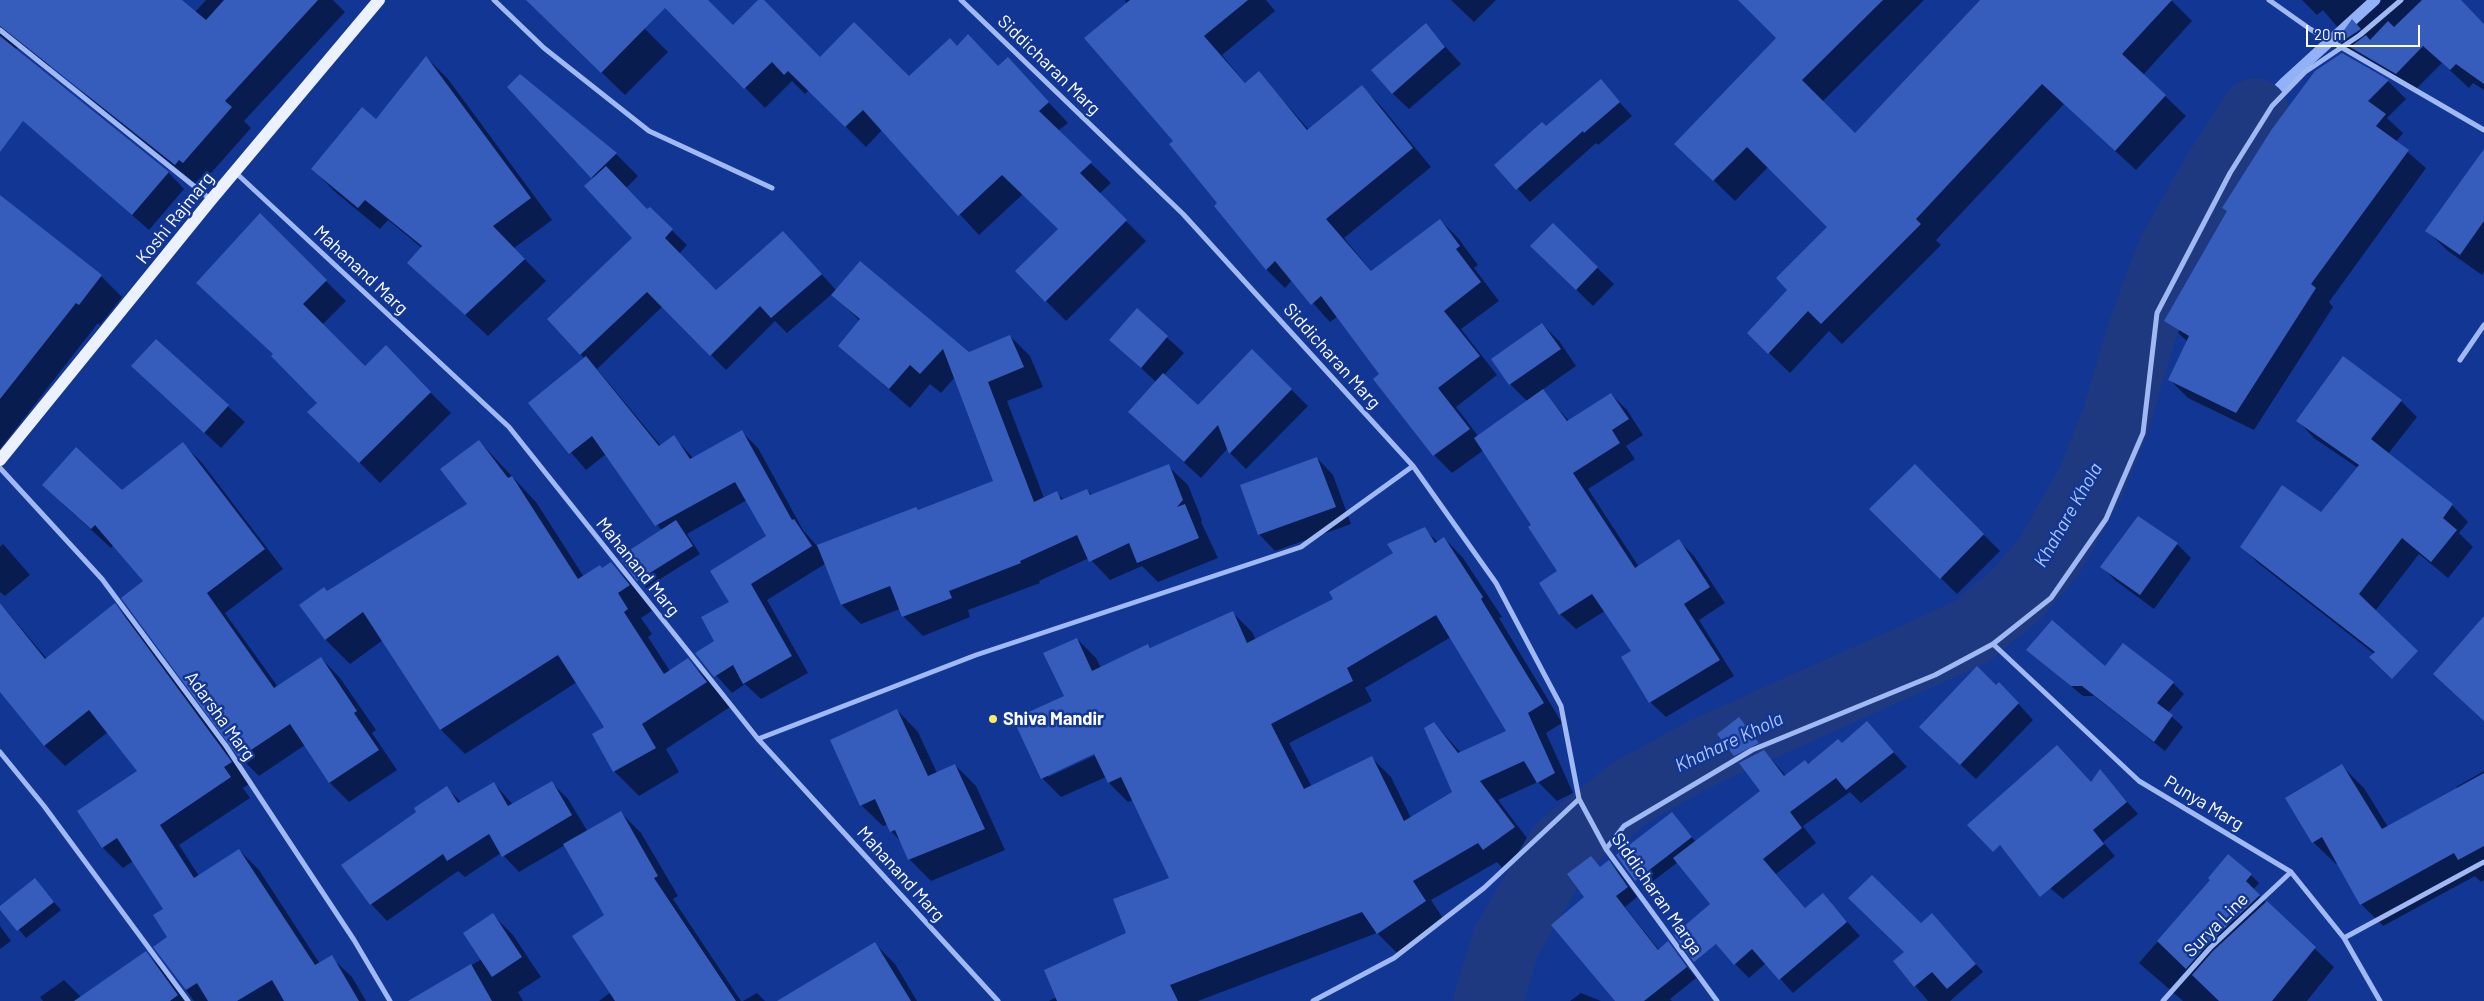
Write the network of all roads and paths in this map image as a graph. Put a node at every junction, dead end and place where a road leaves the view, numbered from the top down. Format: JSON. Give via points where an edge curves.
{"nodes":[{"id":1,"x":379,"y":0,"type":"edge"},
{"id":2,"x":494,"y":0,"type":"edge"},
{"id":3,"x":961,"y":0,"type":"edge"},
{"id":4,"x":2269,"y":0,"type":"edge"},
{"id":5,"x":2400,"y":0,"type":"edge"},
{"id":6,"x":0,"y":30,"type":"edge"},
{"id":7,"x":2340,"y":47,"type":"junction"},
{"id":8,"x":2484,"y":130,"type":"edge"},
{"id":9,"x":235,"y":172,"type":"junction"},
{"id":10,"x":772,"y":188,"type":"dead end"},
{"id":11,"x":211,"y":200,"type":"junction"},
{"id":12,"x":2484,"y":325,"type":"edge"},
{"id":13,"x":2460,"y":360,"type":"dead end"},
{"id":14,"x":0,"y":460,"type":"edge"},
{"id":15,"x":1413,"y":466,"type":"junction"},
{"id":16,"x":0,"y":468,"type":"edge"},
{"id":17,"x":1993,"y":644,"type":"junction"},
{"id":18,"x":758,"y":739,"type":"junction"},
{"id":19,"x":0,"y":752,"type":"edge"},
{"id":20,"x":1580,"y":799,"type":"junction"},
{"id":21,"x":1606,"y":849,"type":"junction"},
{"id":22,"x":2484,"y":862,"type":"edge"},
{"id":23,"x":2291,"y":872,"type":"junction"},
{"id":24,"x":2344,"y":938,"type":"junction"},
{"id":25,"x":188,"y":1001,"type":"edge"},
{"id":26,"x":390,"y":1001,"type":"edge"},
{"id":27,"x":998,"y":1001,"type":"edge"},
{"id":28,"x":1313,"y":1001,"type":"edge"},
{"id":29,"x":1717,"y":1001,"type":"edge"},
{"id":30,"x":2163,"y":1001,"type":"edge"},
{"id":31,"x":2380,"y":1001,"type":"edge"}],
"edges":[{"from":1,"to":9,"type":"main road","name":"Koshi Rajmarg"},
{"from":2,"to":10,"type":"street","via":[[544,48],[650,131]]},
{"from":3,"to":15,"type":"street","name":"Siddicharan Marg","via":[[1183,214]]},
{"from":4,"to":7,"type":"street"},
{"from":5,"to":7,"type":"street"},
{"from":6,"to":11,"type":"street"},
{"from":7,"to":8,"type":"street"},
{"from":7,"to":17,"type":"street","via":[[2305,72],[2272,106],[2230,173],[2157,313],[2143,433],[2106,519],[2051,598]]},
{"from":9,"to":11,"type":"main road","name":"Koshi Rajmarg"},
{"from":9,"to":18,"type":"street","name":"Mahanand Marg","via":[[509,427]]},
{"from":11,"to":14,"type":"main road","name":"Koshi Rajmarg"},
{"from":12,"to":13,"type":"street"},
{"from":15,"to":18,"type":"street","via":[[1301,547],[976,655]]},
{"from":15,"to":20,"type":"street","name":"Siddicharan Marg","via":[[1496,583],[1561,706]]},
{"from":16,"to":26,"type":"street","name":"Adarsha Marg","via":[[102,579],[226,746],[354,940]]},
{"from":17,"to":21,"type":"street","via":[[1935,675],[1752,750],[1624,826]]},
{"from":17,"to":23,"type":"street","name":"Punya Marg","via":[[2139,781]]},
{"from":18,"to":27,"type":"street","name":"Mahanand Marg"},
{"from":19,"to":25,"type":"street","via":[[44,806]]},
{"from":20,"to":21,"type":"street","name":"Siddicharan Marga"},
{"from":20,"to":28,"type":"street","via":[[1484,888],[1394,958]]},
{"from":21,"to":29,"type":"street","name":"Siddicharan Marga"},
{"from":22,"to":24,"type":"street"},
{"from":23,"to":24,"type":"street","name":"Punya Marg"},
{"from":23,"to":30,"type":"street","name":"Surya Line","via":[[2210,948]]},
{"from":24,"to":31,"type":"street","name":"Punya Marg"}]}
